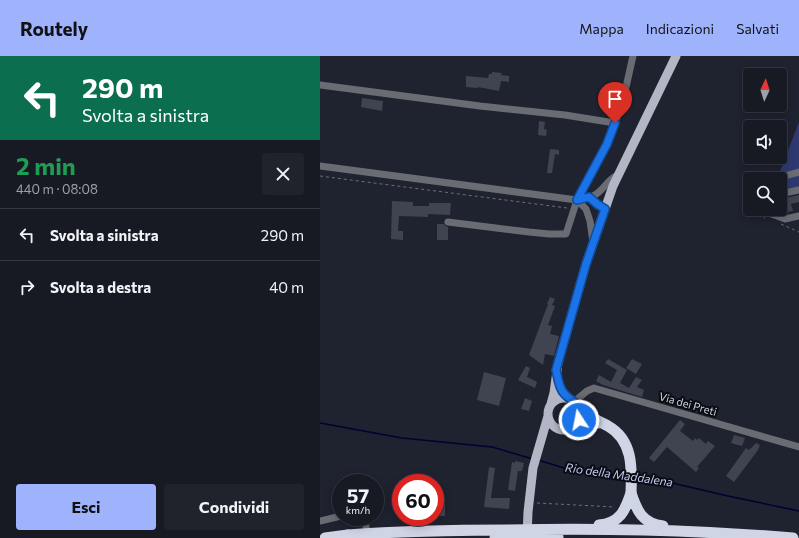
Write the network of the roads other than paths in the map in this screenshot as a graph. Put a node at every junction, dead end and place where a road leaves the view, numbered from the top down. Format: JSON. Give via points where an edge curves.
{"nodes":[{"id":1,"x":633,"y":56,"type":"edge"},
{"id":2,"x":676,"y":56,"type":"edge"},
{"id":3,"x":320,"y":85,"type":"edge"},
{"id":4,"x":615,"y":123,"type":"junction"},
{"id":5,"x":320,"y":166,"type":"edge"},
{"id":6,"x":799,"y":172,"type":"edge"},
{"id":7,"x":618,"y":175,"type":"junction"},
{"id":8,"x":787,"y":175,"type":"edge"},
{"id":9,"x":799,"y":190,"type":"edge"},
{"id":10,"x":787,"y":193,"type":"edge"},
{"id":11,"x":589,"y":197,"type":"junction"},
{"id":12,"x":577,"y":200,"type":"junction"},
{"id":13,"x":586,"y":209,"type":"junction"},
{"id":14,"x":605,"y":209,"type":"junction"},
{"id":15,"x":777,"y":216,"type":"edge"},
{"id":16,"x":799,"y":216,"type":"edge"},
{"id":17,"x":448,"y":222,"type":"dead end"},
{"id":18,"x":594,"y":242,"type":"junction"},
{"id":19,"x":556,"y":370,"type":"junction"},
{"id":20,"x":575,"y":403,"type":"junction"},
{"id":21,"x":551,"y":404,"type":"junction"},
{"id":22,"x":548,"y":416,"type":"junction"},
{"id":23,"x":576,"y":425,"type":"junction"},
{"id":24,"x":608,"y":426,"type":"junction"},
{"id":25,"x":563,"y":430,"type":"junction"},
{"id":26,"x":799,"y":447,"type":"edge"},
{"id":27,"x":536,"y":455,"type":"junction"},
{"id":28,"x":632,"y":493,"type":"junction"},
{"id":29,"x":332,"y":518,"type":"edge"},
{"id":30,"x":320,"y":521,"type":"edge"},
{"id":31,"x":365,"y":526,"type":"edge"},
{"id":32,"x":556,"y":529,"type":"junction"},
{"id":33,"x":707,"y":532,"type":"junction"},
{"id":34,"x":325,"y":538,"type":"edge"},
{"id":35,"x":368,"y":538,"type":"edge"},
{"id":36,"x":495,"y":538,"type":"edge"},
{"id":37,"x":527,"y":538,"type":"edge"},
{"id":38,"x":683,"y":538,"type":"edge"},
{"id":39,"x":793,"y":538,"type":"edge"}],
"edges":[{"from":1,"to":4,"type":"street"},
{"from":2,"to":7,"type":"main road"},
{"from":3,"to":4,"type":"street"},
{"from":4,"to":12,"type":"street","via":[[607,144]]},
{"from":5,"to":12,"type":"street"},
{"from":6,"to":8,"type":"street"},
{"from":7,"to":11,"type":"street","via":[[611,178],[602,190]]},
{"from":7,"to":14,"type":"main road"},
{"from":9,"to":10,"type":"street"},
{"from":11,"to":12,"type":"street"},
{"from":11,"to":14,"type":"street"},
{"from":12,"to":13,"type":"street"},
{"from":12,"to":17,"type":"street","via":[[567,232],[564,234]]},
{"from":13,"to":14,"type":"street"},
{"from":13,"to":18,"type":"street"},
{"from":14,"to":18,"type":"main road"},
{"from":15,"to":16,"type":"street","via":[[785,219]]},
{"from":18,"to":19,"type":"main road"},
{"from":19,"to":20,"type":"main road","via":[[561,389]]},
{"from":19,"to":21,"type":"main road"},
{"from":20,"to":21,"type":"main road","via":[[562,398]]},
{"from":20,"to":23,"type":"main road","via":[[579,420]]},
{"from":20,"to":24,"type":"highway","via":[[591,418]]},
{"from":20,"to":26,"type":"street","name":"Via dei Preti","via":[[594,388]]},
{"from":21,"to":22,"type":"main road"},
{"from":22,"to":25,"type":"main road","via":[[554,426]]},
{"from":22,"to":27,"type":"main road"},
{"from":23,"to":24,"type":"highway","via":[[591,422]]},
{"from":23,"to":25,"type":"main road"},
{"from":24,"to":28,"type":"highway","via":[[617,433],[630,456]]},
{"from":25,"to":27,"type":"main road","via":[[548,434]]},
{"from":27,"to":37,"type":"main road"},
{"from":28,"to":32,"type":"highway","bridge":true,"via":[[624,512],[609,523],[569,525]]},
{"from":28,"to":33,"type":"highway","bridge":true,"via":[[638,511],[644,519],[654,524],[698,527]]},
{"from":29,"to":30,"type":"street"},
{"from":31,"to":35,"type":"street"},
{"from":32,"to":33,"type":"highway","bridge":true},
{"from":32,"to":34,"type":"highway","bridge":true,"via":[[389,532]]},
{"from":33,"to":39,"type":"highway","bridge":true},
{"from":36,"to":38,"type":"highway","bridge":true}]}
